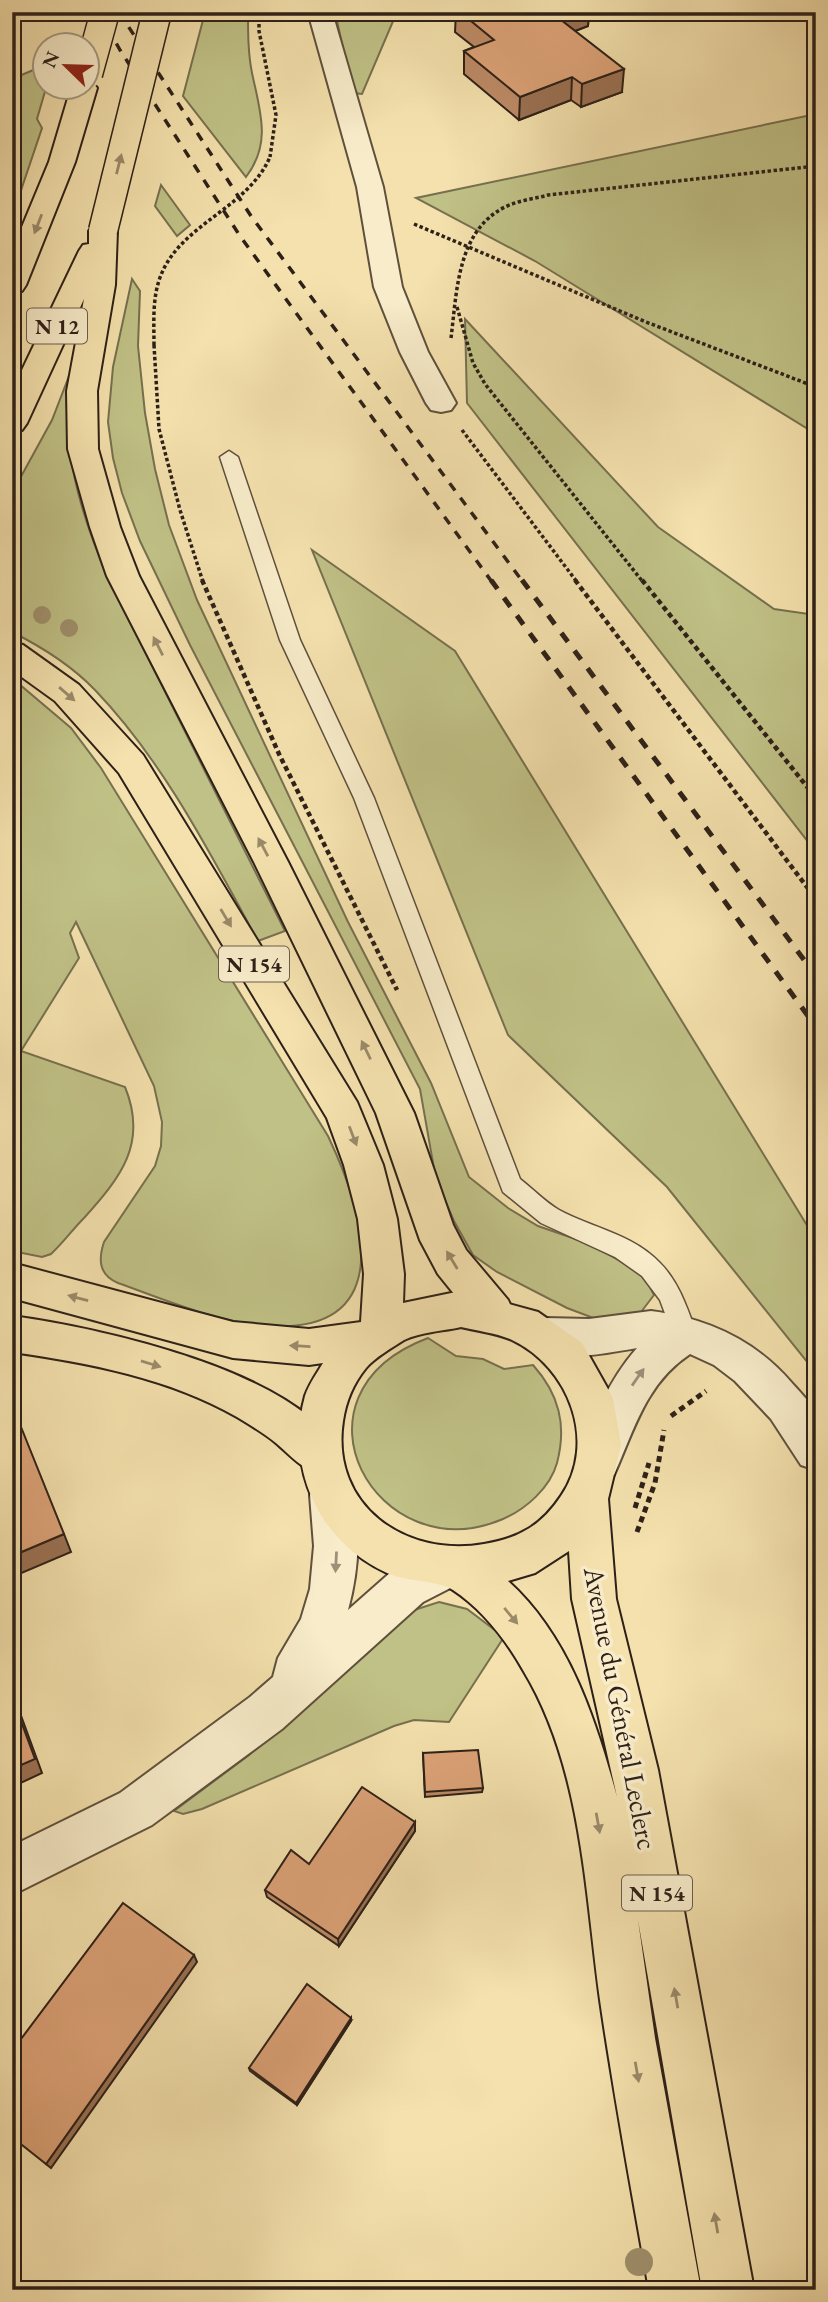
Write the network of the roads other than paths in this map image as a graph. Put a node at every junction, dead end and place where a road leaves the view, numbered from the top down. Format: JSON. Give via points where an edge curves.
{"nodes":[{"id":1,"x":105,"y":12,"type":"edge"},
{"id":2,"x":157,"y":12,"type":"edge"},
{"id":3,"x":320,"y":12,"type":"edge"},
{"id":4,"x":100,"y":32,"type":"edge"},
{"id":5,"x":80,"y":102,"type":"edge"},
{"id":6,"x":103,"y":230,"type":"junction"},
{"id":7,"x":12,"y":285,"type":"edge"},
{"id":8,"x":441,"y":403,"type":"road end"},
{"id":9,"x":12,"y":423,"type":"edge"},
{"id":10,"x":229,"y":457,"type":"dead end"},
{"id":11,"x":12,"y":653,"type":"edge"},
{"id":12,"x":12,"y":1280,"type":"edge"},
{"id":13,"x":494,"y":1313,"type":"junction"},
{"id":14,"x":12,"y":1334,"type":"edge"},
{"id":15,"x":374,"y":1335,"type":"junction"},
{"id":16,"x":685,"y":1335,"type":"junction"},
{"id":17,"x":545,"y":1336,"type":"junction"},
{"id":18,"x":816,"y":1451,"type":"edge"},
{"id":19,"x":325,"y":1475,"type":"junction"},
{"id":20,"x":593,"y":1479,"type":"junction"},
{"id":21,"x":454,"y":1568,"type":"junction"},
{"id":22,"x":267,"y":1713,"type":"junction"},
{"id":23,"x":12,"y":1871,"type":"edge"},
{"id":24,"x":675,"y":2290,"type":"edge"},
{"id":25,"x":727,"y":2290,"type":"edge"}],
"edges":[{"from":1,"to":4,"type":"main road","bridge":true},
{"from":6,"to":2,"type":"main road","number":"N 12","one_way":true,"bridge":true},
{"from":3,"to":8,"type":"street","via":[[375,209],[388,287]]},
{"from":5,"to":7,"type":"main road","number":"N 12","one_way":true,"via":[[62,162]]},
{"from":6,"to":9,"type":"main road","number":"N 12"},
{"from":13,"to":6,"type":"main road","one_way":true,"via":[[452,1262],[434,1228],[395,1113],[123,576],[105,527],[83,449],[82,391],[101,285]]},
{"from":10,"to":16,"type":"lane","via":[[290,640],[364,798],[511,1185],[549,1216],[647,1263],[663,1280]]},
{"from":11,"to":15,"type":"main road","number":"N 154","one_way":true,"via":[[67,693],[131,764],[344,1113],[366,1175],[382,1243],[385,1286]]},
{"from":15,"to":12,"type":"main road","one_way":true,"via":[[309,1347],[233,1340]]},
{"from":13,"to":15,"type":"main road","name":"Avenue du Général Leclerc","via":[[435,1311],[410,1317]]},
{"from":13,"to":17,"type":"main road","name":"Avenue du Général Leclerc"},
{"from":14,"to":19,"type":"main road","one_way":true,"via":[[100,1349],[220,1389],[279,1420]]},
{"from":15,"to":19,"type":"main road","via":[[344,1363],[327,1391],[318,1422]]},
{"from":16,"to":17,"type":"street","via":[[654,1329],[590,1338]]},
{"from":16,"to":18,"type":"street","via":[[741,1358],[763,1377]]},
{"from":20,"to":16,"type":"street","one_way":true,"via":[[618,1412],[641,1371]]},
{"from":17,"to":20,"type":"main road","name":"Avenue du Général Leclerc","via":[[572,1361],[591,1391],[600,1426]]},
{"from":19,"to":21,"type":"main road","via":[[347,1517],[378,1545],[403,1558]]},
{"from":19,"to":22,"type":"street","one_way":true,"via":[[337,1565],[331,1599],[318,1634]]},
{"from":20,"to":21,"type":"main road","via":[[565,1526],[536,1549],[500,1564]]},
{"from":25,"to":20,"type":"main road","name":"Avenue du Général Leclerc","number":"N 154","one_way":true,"via":[[635,1770],[594,1600]]},
{"from":21,"to":22,"type":"street","via":[[407,1587]]},
{"from":21,"to":24,"type":"main road","name":"Avenue du Général Leclerc","number":"N 154","one_way":true,"via":[[507,1610],[530,1640],[580,1745],[592,1787]]},
{"from":22,"to":23,"type":"street","via":[[136,1809]]}]}
